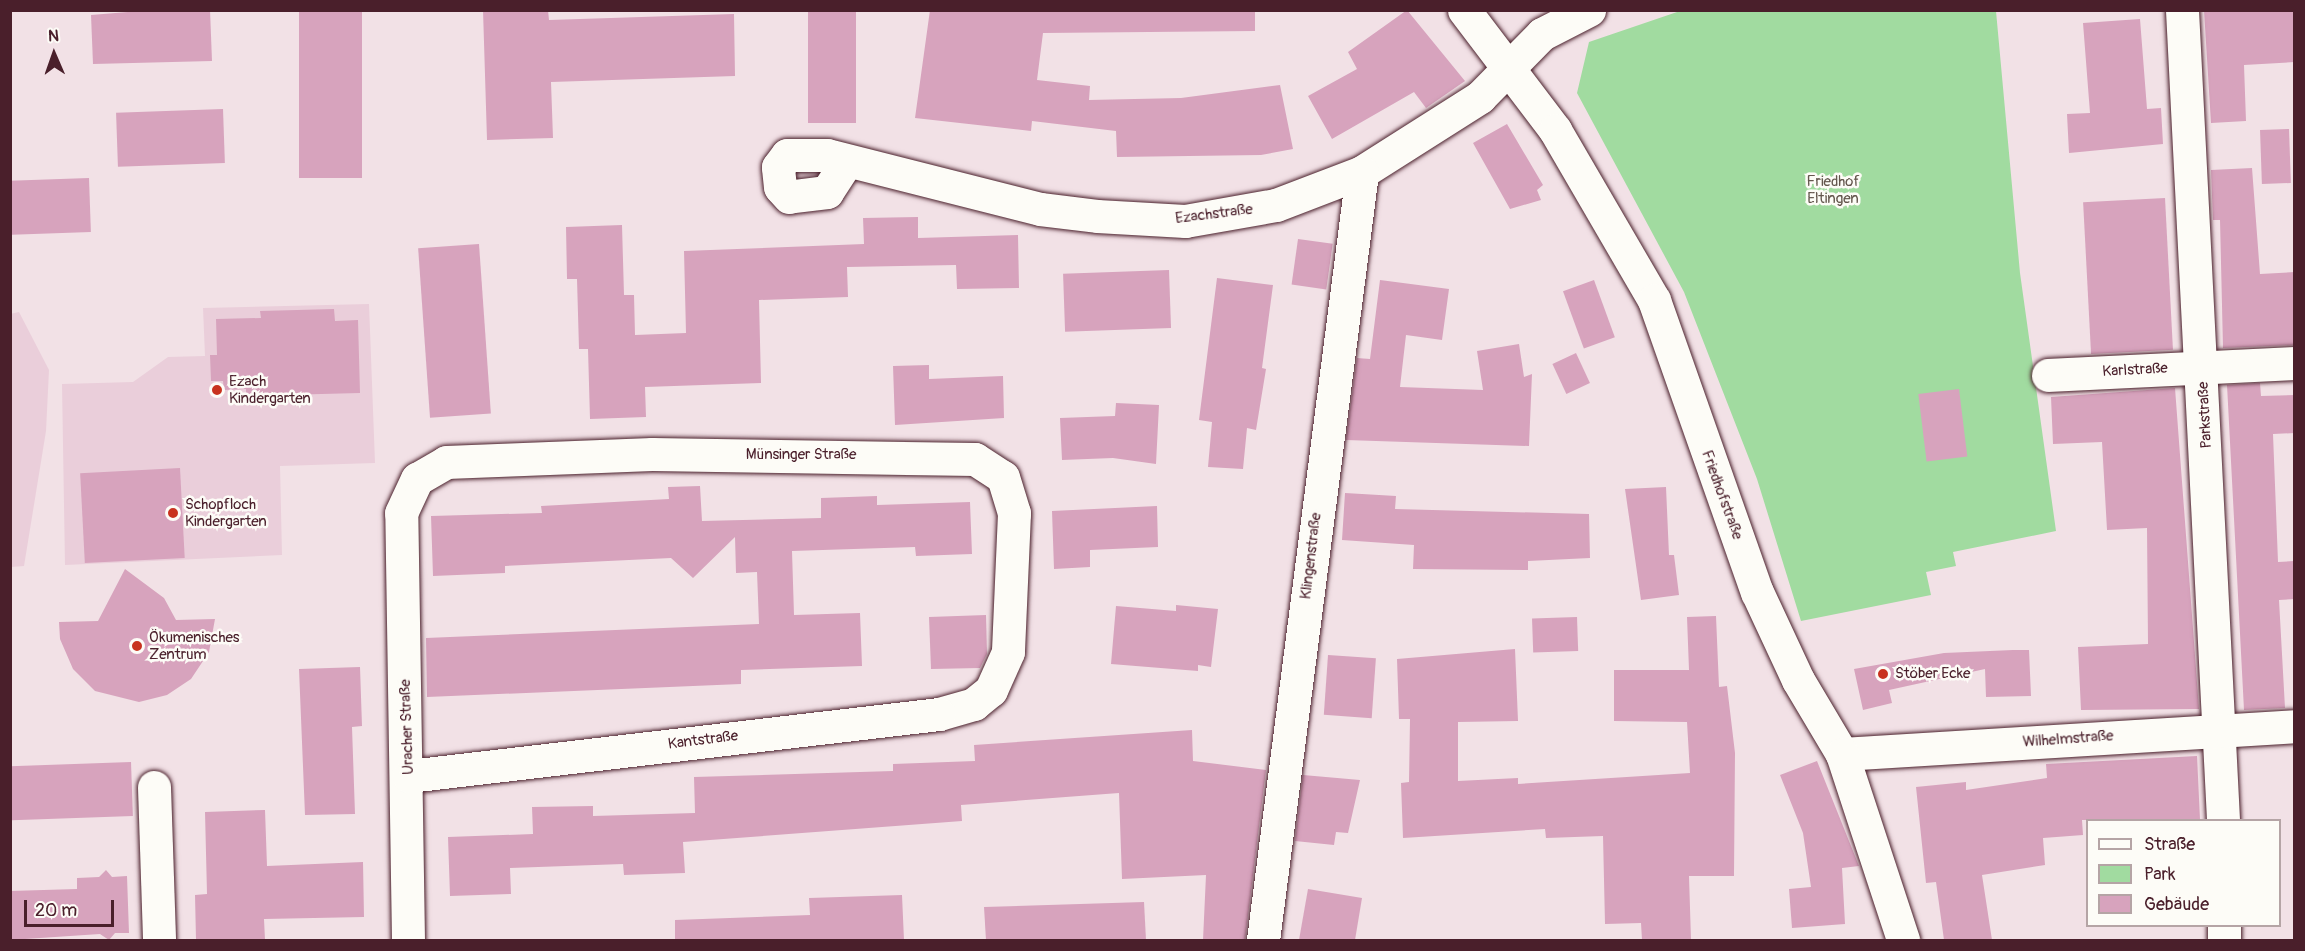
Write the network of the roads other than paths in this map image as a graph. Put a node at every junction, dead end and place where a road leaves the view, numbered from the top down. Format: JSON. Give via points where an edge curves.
{"nodes":[{"id":1,"x":1464,"y":10,"type":"edge"},
{"id":2,"x":1589,"y":10,"type":"edge"},
{"id":3,"x":2182,"y":10,"type":"edge"},
{"id":4,"x":1510,"y":66,"type":"junction"},
{"id":5,"x":847,"y":161,"type":"dead end"},
{"id":6,"x":1362,"y":172,"type":"junction"},
{"id":7,"x":2295,"y":363,"type":"edge"},
{"id":8,"x":2203,"y":367,"type":"junction"},
{"id":9,"x":2048,"y":375,"type":"dead end"},
{"id":10,"x":401,"y":513,"type":"joint"},
{"id":11,"x":991,"y":690,"type":"joint"},
{"id":12,"x":2295,"y":726,"type":"edge"},
{"id":13,"x":2223,"y":729,"type":"junction"},
{"id":14,"x":1842,"y":754,"type":"junction"},
{"id":15,"x":409,"y":777,"type":"junction"},
{"id":16,"x":154,"y":787,"type":"dead end"},
{"id":17,"x":2223,"y":819,"type":"edge"},
{"id":18,"x":159,"y":940,"type":"edge"},
{"id":19,"x":408,"y":940,"type":"edge"},
{"id":20,"x":1263,"y":940,"type":"edge"},
{"id":21,"x":1904,"y":940,"type":"edge"}],
"edges":[{"from":1,"to":4,"type":"street","name":"Friedhofstraße"},
{"from":2,"to":4,"type":"street","name":"Ezachstraße","via":[[1542,34]]},
{"from":3,"to":8,"type":"street","name":"Parkstraße"},
{"from":4,"to":6,"type":"street","name":"Ezachstraße","via":[[1480,98]]},
{"from":4,"to":14,"type":"street","name":"Friedhofstraße","via":[[1590,187],[1654,300],[1757,592],[1798,680]]},
{"from":5,"to":6,"type":"street","name":"Ezachstraße","via":[[1040,209],[1185,220],[1276,206]]},
{"from":6,"to":20,"type":"street","name":"Klingenstraße"},
{"from":7,"to":8,"type":"street","name":"Karlstraße"},
{"from":8,"to":9,"type":"street","name":"Karlstraße"},
{"from":8,"to":13,"type":"street","name":"Parkstraße"},
{"from":10,"to":11,"type":"street","name":"Münsinger Straße","via":[[417,479],[446,462],[651,454],[975,459],[1003,477],[1014,513],[1008,652]]},
{"from":10,"to":15,"type":"street","name":"Uracher Straße"},
{"from":11,"to":15,"type":"street","name":"Kantstraße","via":[[974,704],[939,714]]},
{"from":12,"to":13,"type":"street","name":"Wilhelmstraße"},
{"from":13,"to":14,"type":"street","name":"Wilhelmstraße"},
{"from":13,"to":17,"type":"street","name":"Parkstraße"},
{"from":14,"to":21,"type":"street","name":"Friedhofstraße"},
{"from":15,"to":19,"type":"street","name":"Uracher Straße"},
{"from":16,"to":18,"type":"street"}]}
